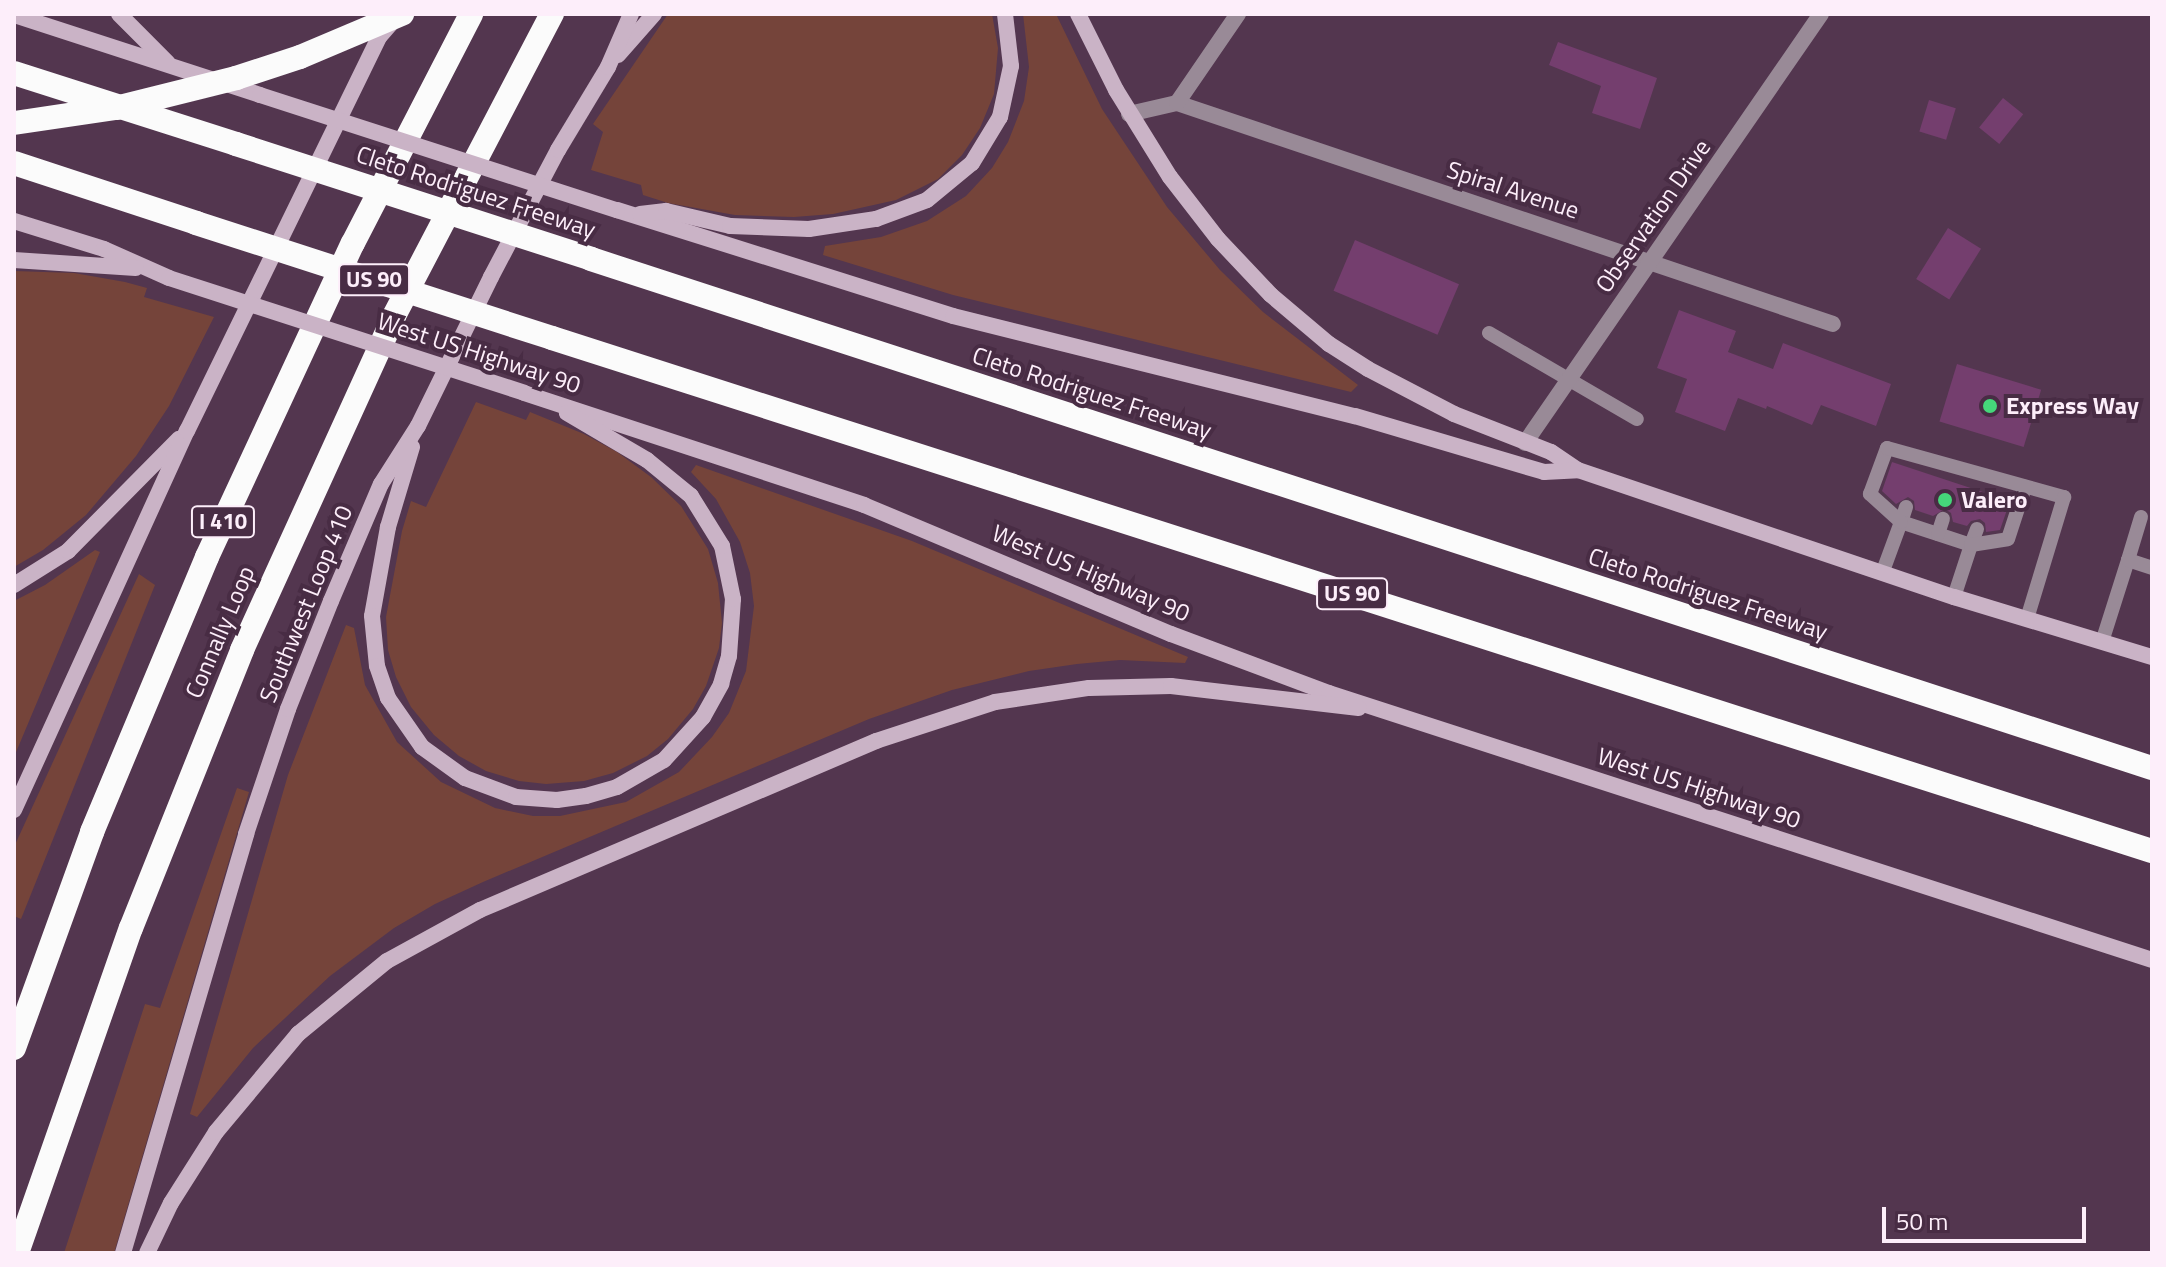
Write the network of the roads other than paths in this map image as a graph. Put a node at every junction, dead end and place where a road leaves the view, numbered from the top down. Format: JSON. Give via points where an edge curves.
{"nodes":[{"id":1,"x":119,"y":14,"type":"edge"},
{"id":2,"x":387,"y":14,"type":"edge"},
{"id":3,"x":400,"y":14,"type":"edge"},
{"id":4,"x":471,"y":14,"type":"edge"},
{"id":5,"x":552,"y":14,"type":"edge"},
{"id":6,"x":631,"y":14,"type":"edge"},
{"id":7,"x":654,"y":14,"type":"edge"},
{"id":8,"x":1005,"y":14,"type":"edge"},
{"id":9,"x":1078,"y":14,"type":"edge"},
{"id":10,"x":1238,"y":14,"type":"edge"},
{"id":11,"x":1821,"y":14,"type":"edge"},
{"id":12,"x":14,"y":15,"type":"edge"},
{"id":13,"x":380,"y":36,"type":"junction"},
{"id":14,"x":172,"y":67,"type":"junction"},
{"id":15,"x":608,"y":67,"type":"junction"},
{"id":16,"x":14,"y":73,"type":"edge"},
{"id":17,"x":1177,"y":103,"type":"junction"},
{"id":18,"x":1129,"y":114,"type":"junction"},
{"id":19,"x":14,"y":123,"type":"edge"},
{"id":20,"x":14,"y":163,"type":"edge"},
{"id":21,"x":624,"y":212,"type":"junction"},
{"id":22,"x":14,"y":221,"type":"edge"},
{"id":23,"x":14,"y":260,"type":"edge"},
{"id":24,"x":1652,"y":262,"type":"junction"},
{"id":25,"x":138,"y":268,"type":"junction"},
{"id":26,"x":1833,"y":324,"type":"dead end"},
{"id":27,"x":1489,"y":333,"type":"dead end"},
{"id":28,"x":1568,"y":379,"type":"junction"},
{"id":29,"x":556,"y":403,"type":"junction"},
{"id":30,"x":1637,"y":419,"type":"dead end"},
{"id":31,"x":418,"y":426,"type":"junction"},
{"id":32,"x":187,"y":431,"type":"junction"},
{"id":33,"x":1525,"y":443,"type":"junction"},
{"id":34,"x":1578,"y":470,"type":"junction"},
{"id":35,"x":1992,"y":477,"type":"junction"},
{"id":36,"x":2025,"y":487,"type":"junction"},
{"id":37,"x":1987,"y":493,"type":"dead end"},
{"id":38,"x":1906,"y":507,"type":"dead end"},
{"id":39,"x":2141,"y":517,"type":"dead end"},
{"id":40,"x":1943,"y":519,"type":"dead end"},
{"id":41,"x":1901,"y":522,"type":"junction"},
{"id":42,"x":1977,"y":529,"type":"dead end"},
{"id":43,"x":1938,"y":534,"type":"junction"},
{"id":44,"x":1971,"y":545,"type":"junction"},
{"id":45,"x":2128,"y":560,"type":"junction"},
{"id":46,"x":2152,"y":568,"type":"edge"},
{"id":47,"x":1883,"y":571,"type":"junction"},
{"id":48,"x":14,"y":585,"type":"edge"},
{"id":49,"x":1954,"y":597,"type":"junction"},
{"id":50,"x":2027,"y":619,"type":"junction"},
{"id":51,"x":2102,"y":642,"type":"junction"},
{"id":52,"x":2152,"y":657,"type":"edge"},
{"id":53,"x":1376,"y":709,"type":"junction"},
{"id":54,"x":2152,"y":768,"type":"edge"},
{"id":55,"x":14,"y":810,"type":"edge"},
{"id":56,"x":2152,"y":851,"type":"edge"},
{"id":57,"x":2152,"y":960,"type":"edge"},
{"id":58,"x":14,"y":1048,"type":"edge"},
{"id":59,"x":17,"y":1253,"type":"edge"},
{"id":60,"x":123,"y":1253,"type":"edge"},
{"id":61,"x":147,"y":1253,"type":"edge"}],
"edges":[{"from":1,"to":14,"type":"main road"},
{"from":2,"to":13,"type":"main road"},
{"from":3,"to":13,"type":"main road"},
{"from":3,"to":19,"type":"highway","bridge":true,"via":[[236,78],[116,108]]},
{"from":4,"to":58,"type":"highway","name":"Connally Loop","number":"I 410","via":[[347,255],[207,557],[92,832]]},
{"from":5,"to":59,"type":"highway","name":"Connally Loop","number":"I 410","via":[[394,316],[242,650],[131,928]]},
{"from":6,"to":15,"type":"main road","name":"Southwest Loop 410"},
{"from":7,"to":15,"type":"main road"},
{"from":8,"to":21,"type":"main road","via":[[1011,66],[996,125],[967,169],[919,204],[876,219],[794,229],[730,226],[666,211]]},
{"from":9,"to":18,"type":"main road"},
{"from":10,"to":17,"type":"street"},
{"from":11,"to":24,"type":"street","name":"Observation Drive"},
{"from":12,"to":14,"type":"main road"},
{"from":13,"to":32,"type":"main road"},
{"from":14,"to":21,"type":"main road","bridge":true},
{"from":15,"to":31,"type":"main road","name":"Southwest Loop 410","via":[[533,198]]},
{"from":16,"to":54,"type":"highway","name":"Cleto Rodriguez Freeway","bridge":true},
{"from":17,"to":18,"type":"street"},
{"from":17,"to":24,"type":"street","name":"Spiral Avenue"},
{"from":18,"to":33,"type":"main road","via":[[1218,239],[1309,328],[1412,394]]},
{"from":20,"to":56,"type":"highway","number":"US 90","bridge":true},
{"from":21,"to":34,"type":"main road","via":[[953,316],[1355,416],[1544,472]]},
{"from":22,"to":25,"type":"main road","name":"West US Highway 90","via":[[104,249]]},
{"from":23,"to":25,"type":"main road"},
{"from":24,"to":26,"type":"street","name":"Spiral Avenue"},
{"from":24,"to":28,"type":"street","name":"Observation Drive"},
{"from":25,"to":29,"type":"main road","name":"West US Highway 90","bridge":true},
{"from":27,"to":28,"type":"lane"},
{"from":28,"to":30,"type":"lane"},
{"from":28,"to":33,"type":"street","name":"Observation Drive"},
{"from":29,"to":31,"type":"main road","via":[[570,417],[660,469],[691,496],[722,546],[733,599],[729,656],[703,717],[664,760],[617,787],[586,796],[516,797],[465,778],[422,747],[388,698],[377,666],[372,616],[388,527]]},
{"from":29,"to":53,"type":"main road","name":"West US Highway 90","via":[[864,505],[1171,634]]},
{"from":31,"to":60,"type":"main road","name":"Southwest Loop 410","via":[[381,484],[288,709]]},
{"from":32,"to":48,"type":"main road","via":[[68,551]]},
{"from":32,"to":55,"type":"main road"},
{"from":33,"to":34,"type":"main road"},
{"from":34,"to":47,"type":"main road"},
{"from":35,"to":36,"type":"lane"},
{"from":35,"to":37,"type":"lane"},
{"from":35,"to":41,"type":"lane","via":[[1958,475],[1887,448],[1870,494]]},
{"from":36,"to":44,"type":"lane","via":[[2008,539]]},
{"from":36,"to":50,"type":"lane","via":[[2064,497]]},
{"from":38,"to":41,"type":"lane"},
{"from":39,"to":45,"type":"lane"},
{"from":40,"to":43,"type":"lane"},
{"from":41,"to":43,"type":"lane"},
{"from":41,"to":47,"type":"lane"},
{"from":42,"to":44,"type":"lane"},
{"from":43,"to":44,"type":"lane"},
{"from":44,"to":49,"type":"lane"},
{"from":45,"to":46,"type":"lane"},
{"from":45,"to":51,"type":"lane"},
{"from":47,"to":49,"type":"main road"},
{"from":49,"to":50,"type":"main road"},
{"from":50,"to":51,"type":"main road"},
{"from":51,"to":52,"type":"main road"},
{"from":53,"to":57,"type":"main road","name":"West US Highway 90"},
{"from":53,"to":61,"type":"main road","via":[[1160,686],[1089,688],[995,702],[876,741],[502,900],[387,961],[298,1034],[216,1132]]}]}
